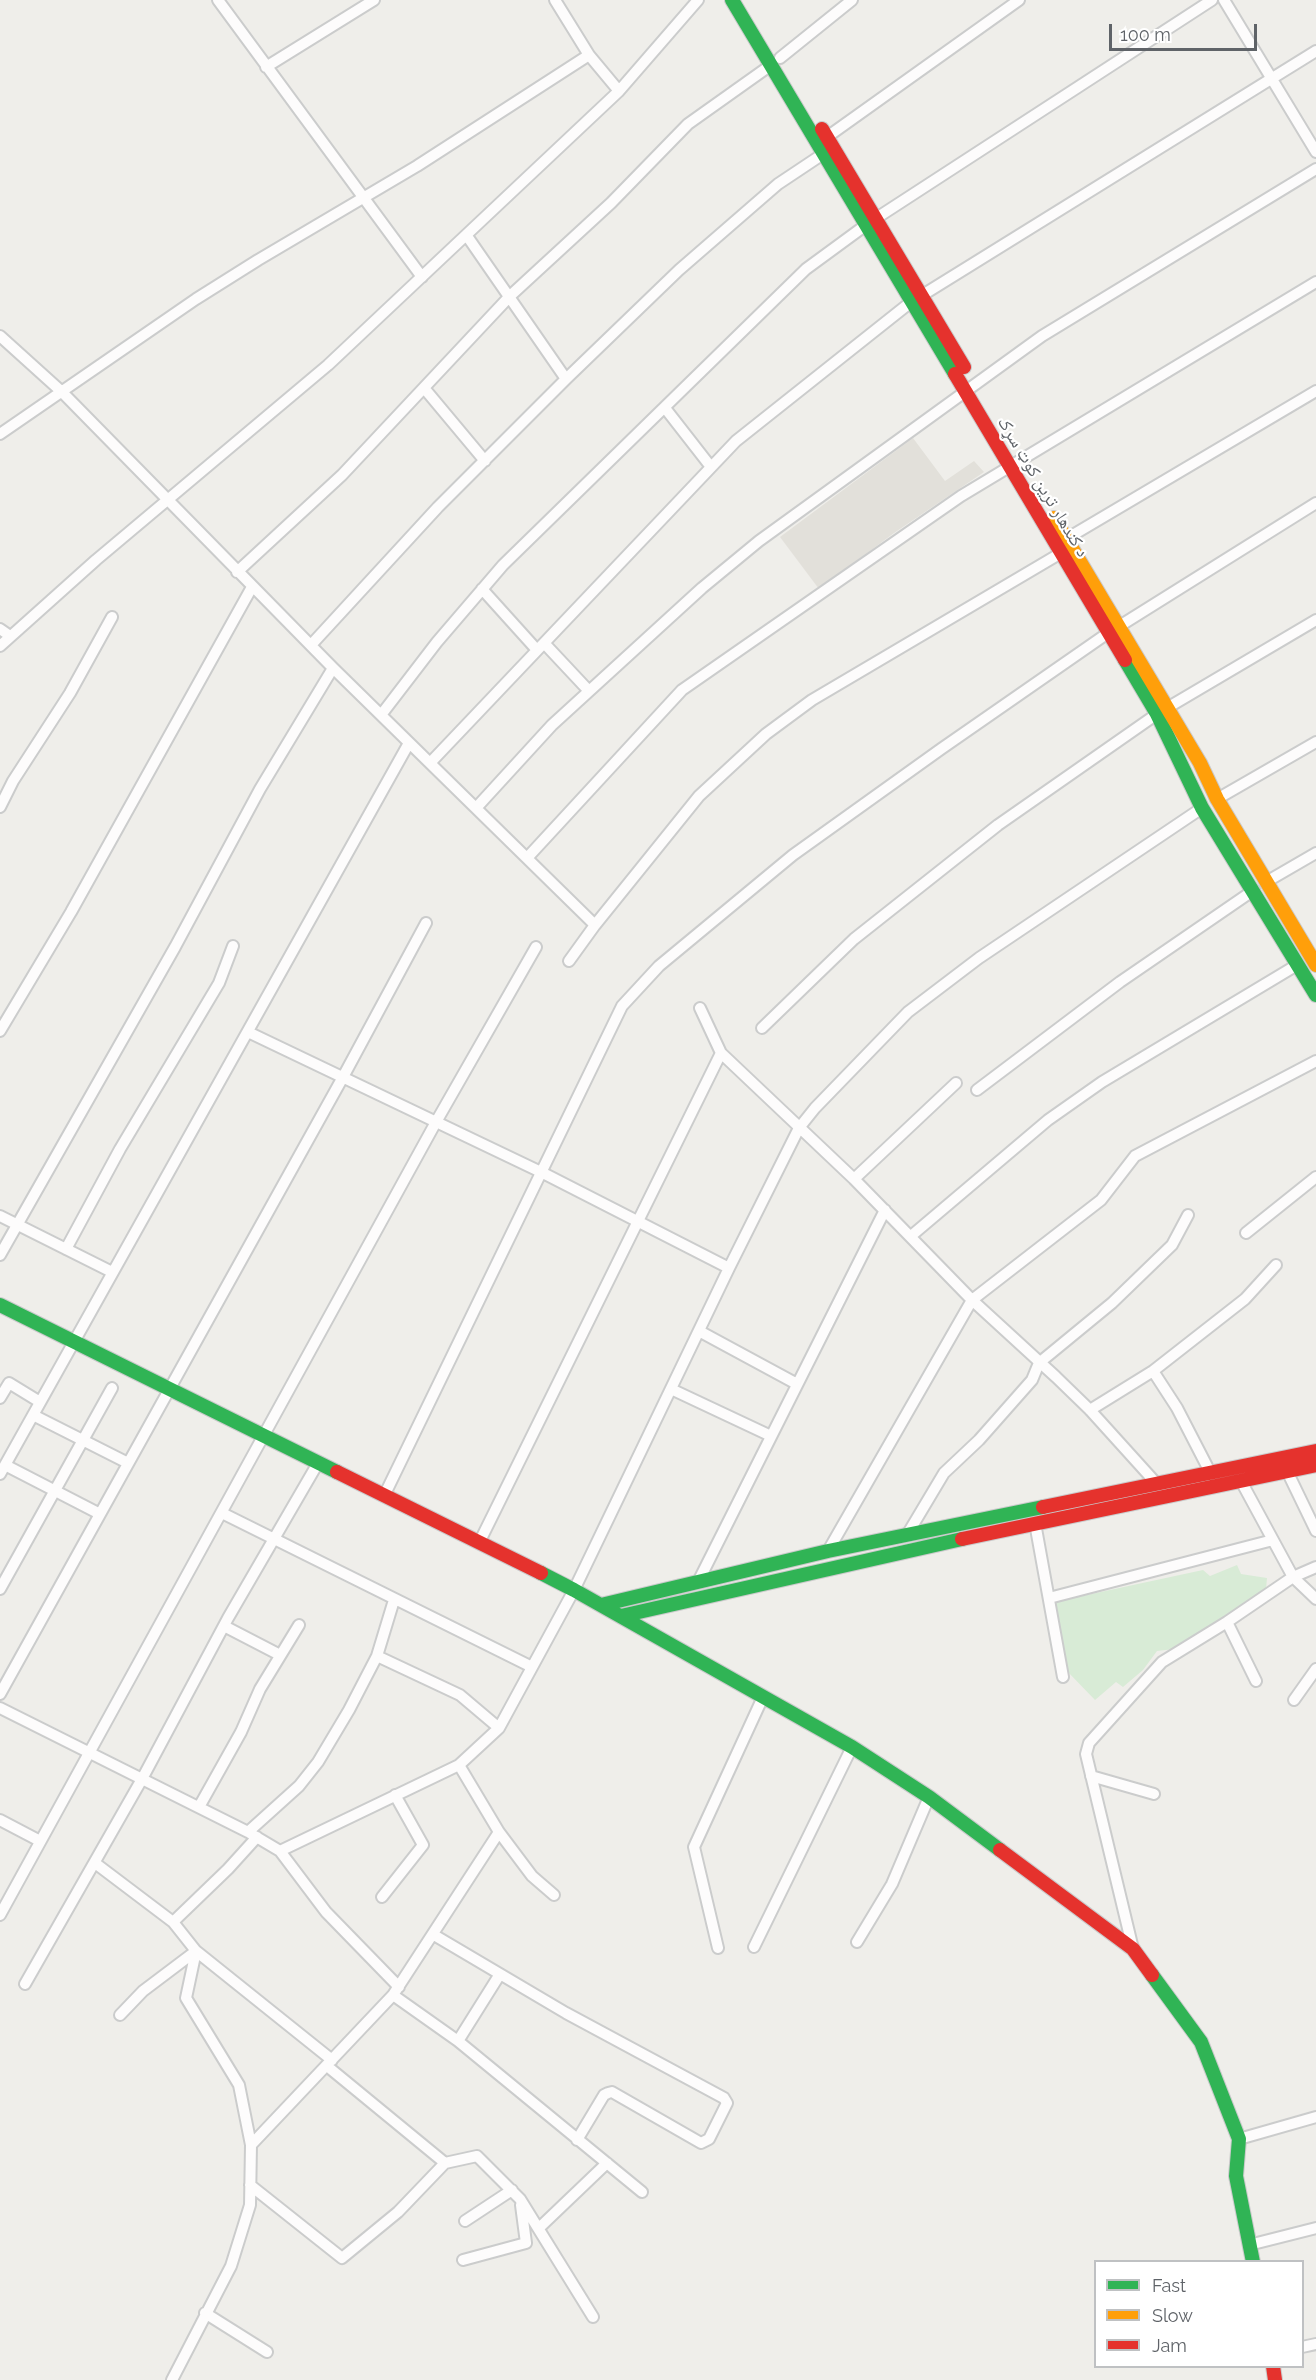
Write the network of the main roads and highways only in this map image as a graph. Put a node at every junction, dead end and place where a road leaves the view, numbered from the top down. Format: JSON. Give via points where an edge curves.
{"nodes":[{"id":1,"x":732,"y":0,"type":"edge"},
{"id":2,"x":745,"y":0,"type":"edge"},
{"id":3,"x":775,"y":62,"type":"junction"},
{"id":4,"x":842,"y":174,"type":"junction"},
{"id":5,"x":1014,"y":462,"type":"junction"},
{"id":6,"x":1113,"y":630,"type":"junction"},
{"id":7,"x":1162,"y":711,"type":"junction"},
{"id":8,"x":1217,"y":800,"type":"junction"},
{"id":9,"x":1202,"y":808,"type":"junction"},
{"id":10,"x":1314,"y":959,"type":"edge"},
{"id":11,"x":1316,"y":995,"type":"edge"},
{"id":12,"x":0,"y":1305,"type":"edge"},
{"id":13,"x":1316,"y":1451,"type":"edge"},
{"id":14,"x":1316,"y":1465,"type":"edge"},
{"id":15,"x":601,"y":1605,"type":"junction"},
{"id":16,"x":621,"y":1616,"type":"junction"},
{"id":17,"x":1252,"y":2260,"type":"edge"}],
"edges":[{"from":1,"to":3,"type":"main road","name":"د کندهار ترين کوټ سړک"},
{"from":2,"to":3,"type":"main road","name":"د کندهار ترين کوټ سړک"},
{"from":3,"to":4,"type":"main road","name":"د کندهار ترين کوټ سړک","via":[[827,137]]},
{"from":3,"to":4,"type":"main road","name":"د کندهار ترين کوټ سړک","via":[[823,154]]},
{"from":4,"to":5,"type":"main road","name":"د کندهار ترين کوټ سړک"},
{"from":5,"to":6,"type":"main road","name":"د کندهار ترين کوټ سړک","via":[[1066,539]]},
{"from":5,"to":6,"type":"main road","name":"د کندهار ترين کوټ سړک","via":[[1061,553]]},
{"from":6,"to":7,"type":"main road","name":"د کندهار ترين کوټ سړک"},
{"from":7,"to":8,"type":"main road","name":"د کندهار ترين کوټ سړک","via":[[1200,763]]},
{"from":7,"to":9,"type":"main road","name":"د کندهار ترين کوټ سړک"},
{"from":8,"to":9,"type":"main road"},
{"from":8,"to":10,"type":"main road","name":"د کندهار ترين کوټ سړک"},
{"from":9,"to":11,"type":"main road","name":"د کندهار ترين کوټ سړک"},
{"from":12,"to":15,"type":"main road"},
{"from":13,"to":15,"type":"main road","via":[[828,1551]]},
{"from":14,"to":16,"type":"main road"},
{"from":15,"to":16,"type":"main road"},
{"from":16,"to":17,"type":"main road","via":[[852,1748],[928,1797],[1133,1949],[1201,2042],[1239,2139],[1236,2176]]}]}
